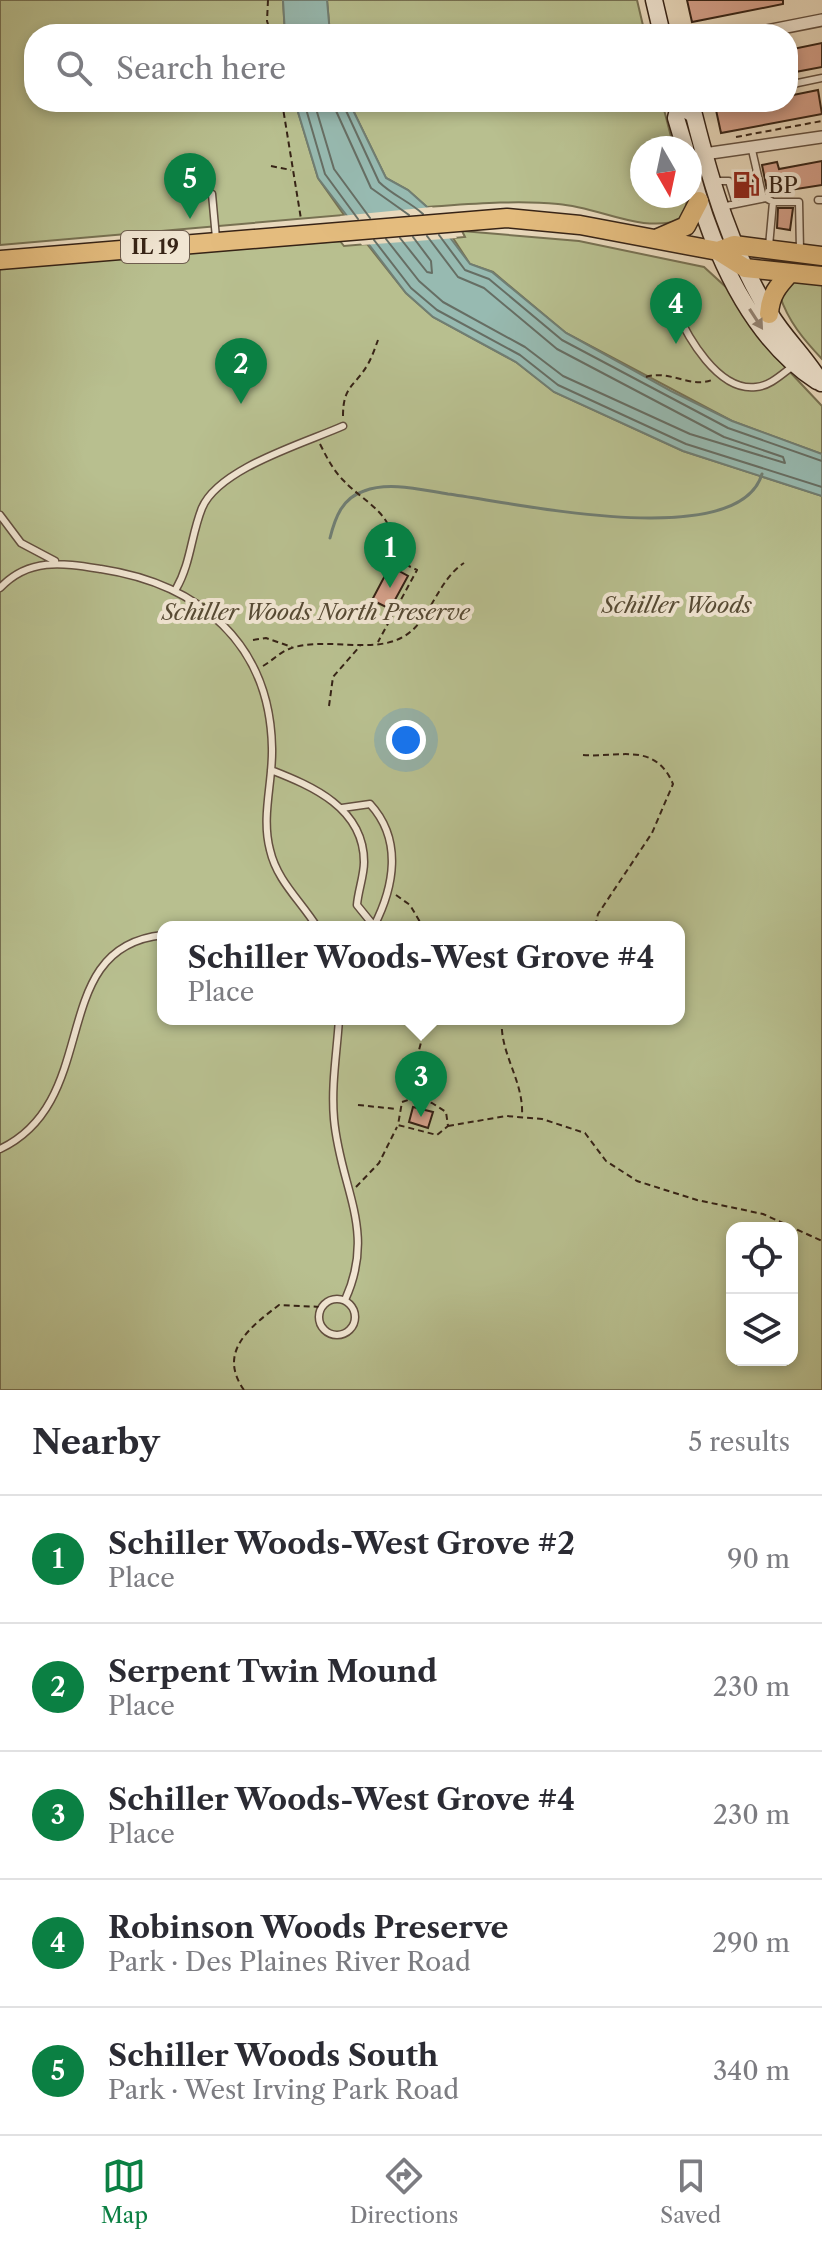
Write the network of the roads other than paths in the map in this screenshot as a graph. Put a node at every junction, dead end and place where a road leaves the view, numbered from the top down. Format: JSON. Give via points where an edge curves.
{"nodes":[{"id":1,"x":654,"y":0,"type":"edge"},
{"id":2,"x":822,"y":20,"type":"edge"},
{"id":3,"x":660,"y":24,"type":"edge"},
{"id":4,"x":798,"y":25,"type":"edge"},
{"id":5,"x":822,"y":78,"type":"edge"},
{"id":6,"x":798,"y":83,"type":"edge"},
{"id":7,"x":678,"y":112,"type":"edge"},
{"id":8,"x":690,"y":112,"type":"edge"},
{"id":9,"x":681,"y":136,"type":"edge"},
{"id":10,"x":822,"y":137,"type":"edge"},
{"id":11,"x":752,"y":150,"type":"junction"},
{"id":12,"x":704,"y":154,"type":"junction"},
{"id":13,"x":212,"y":194,"type":"dead end"},
{"id":14,"x":763,"y":198,"type":"junction"},
{"id":15,"x":773,"y":202,"type":"junction"},
{"id":16,"x":728,"y":205,"type":"junction"},
{"id":17,"x":702,"y":206,"type":"edge"},
{"id":18,"x":695,"y":208,"type":"edge"},
{"id":19,"x":653,"y":240,"type":"junction"},
{"id":20,"x":216,"y":241,"type":"junction"},
{"id":21,"x":726,"y":248,"type":"junction"},
{"id":22,"x":769,"y":250,"type":"junction"},
{"id":23,"x":800,"y":254,"type":"junction"},
{"id":24,"x":822,"y":256,"type":"edge"},
{"id":25,"x":0,"y":260,"type":"edge"},
{"id":26,"x":745,"y":268,"type":"junction"},
{"id":27,"x":790,"y":273,"type":"junction"},
{"id":28,"x":822,"y":276,"type":"edge"},
{"id":29,"x":675,"y":308,"type":"dead end"},
{"id":30,"x":769,"y":314,"type":"junction"},
{"id":31,"x":793,"y":366,"type":"junction"},
{"id":32,"x":821,"y":384,"type":"edge"},
{"id":33,"x":343,"y":426,"type":"road end"},
{"id":34,"x":0,"y":515,"type":"edge"},
{"id":35,"x":59,"y":562,"type":"junction"},
{"id":36,"x":0,"y":588,"type":"edge"},
{"id":37,"x":176,"y":589,"type":"junction"},
{"id":38,"x":271,"y":770,"type":"junction"},
{"id":39,"x":342,"y":808,"type":"junction"},
{"id":40,"x":313,"y":921,"type":"edge"},
{"id":41,"x":370,"y":921,"type":"edge"},
{"id":42,"x":376,"y":921,"type":"edge"},
{"id":43,"x":157,"y":937,"type":"edge"},
{"id":44,"x":339,"y":1025,"type":"edge"},
{"id":45,"x":0,"y":1149,"type":"edge"},
{"id":46,"x":345,"y":1300,"type":"junction"}],
"edges":[{"from":1,"to":3,"type":"main road"},
{"from":2,"to":4,"type":"street"},
{"from":5,"to":6,"type":"lane"},
{"from":7,"to":9,"type":"main road"},
{"from":8,"to":12,"type":"main road"},
{"from":10,"to":11,"type":"street"},
{"from":11,"to":12,"type":"street"},
{"from":11,"to":14,"type":"lane"},
{"from":12,"to":16,"type":"main road","via":[[712,182]]},
{"from":13,"to":20,"type":"lane"},
{"from":14,"to":15,"type":"lane"},
{"from":14,"to":16,"type":"lane"},
{"from":15,"to":22,"type":"lane"},
{"from":15,"to":23,"type":"lane","via":[[799,202]]},
{"from":16,"to":21,"type":"main road"},
{"from":17,"to":21,"type":"main road"},
{"from":18,"to":19,"type":"main road","via":[[686,226]]},
{"from":19,"to":20,"type":"main road","number":"IL 19","via":[[542,220],[454,219]]},
{"from":19,"to":21,"type":"main road","number":"IL 19"},
{"from":20,"to":25,"type":"main road","number":"IL 19"},
{"from":21,"to":22,"type":"main road","number":"IL 19"},
{"from":21,"to":26,"type":"main road","number":"IL 19"},
{"from":21,"to":31,"type":"main road","one_way":true,"via":[[754,318]]},
{"from":22,"to":23,"type":"main road","number":"IL 19"},
{"from":23,"to":24,"type":"main road","number":"IL 19"},
{"from":26,"to":27,"type":"main road","number":"IL 19"},
{"from":26,"to":30,"type":"main road"},
{"from":27,"to":28,"type":"main road","number":"IL 19"},
{"from":27,"to":30,"type":"main road","via":[[775,289]]},
{"from":29,"to":31,"type":"lane","via":[[697,348],[738,385],[756,387]]},
{"from":30,"to":32,"type":"main road"},
{"from":31,"to":32,"type":"main road"},
{"from":33,"to":37,"type":"lane","via":[[236,474],[210,494]]},
{"from":34,"to":35,"type":"lane","via":[[21,543]]},
{"from":35,"to":36,"type":"lane","via":[[30,567]]},
{"from":35,"to":37,"type":"lane","via":[[139,576]]},
{"from":37,"to":38,"type":"lane","via":[[217,619],[255,671],[269,717]]},
{"from":38,"to":39,"type":"lane","via":[[319,790]]},
{"from":38,"to":40,"type":"lane","via":[[266,822],[270,853]]},
{"from":39,"to":41,"type":"lane","via":[[364,860],[357,905]]},
{"from":39,"to":42,"type":"lane","via":[[370,804],[380,816],[391,851],[389,890]]},
{"from":43,"to":45,"type":"lane","via":[[124,947],[98,970],[80,1010],[57,1092],[33,1123]]},
{"from":44,"to":46,"type":"lane","via":[[334,1118],[358,1222],[359,1249]]},
{"from":46,"to":46,"type":"lane","via":[[356,1320],[348,1332],[341,1335],[322,1328],[322,1307],[334,1299]]}]}
